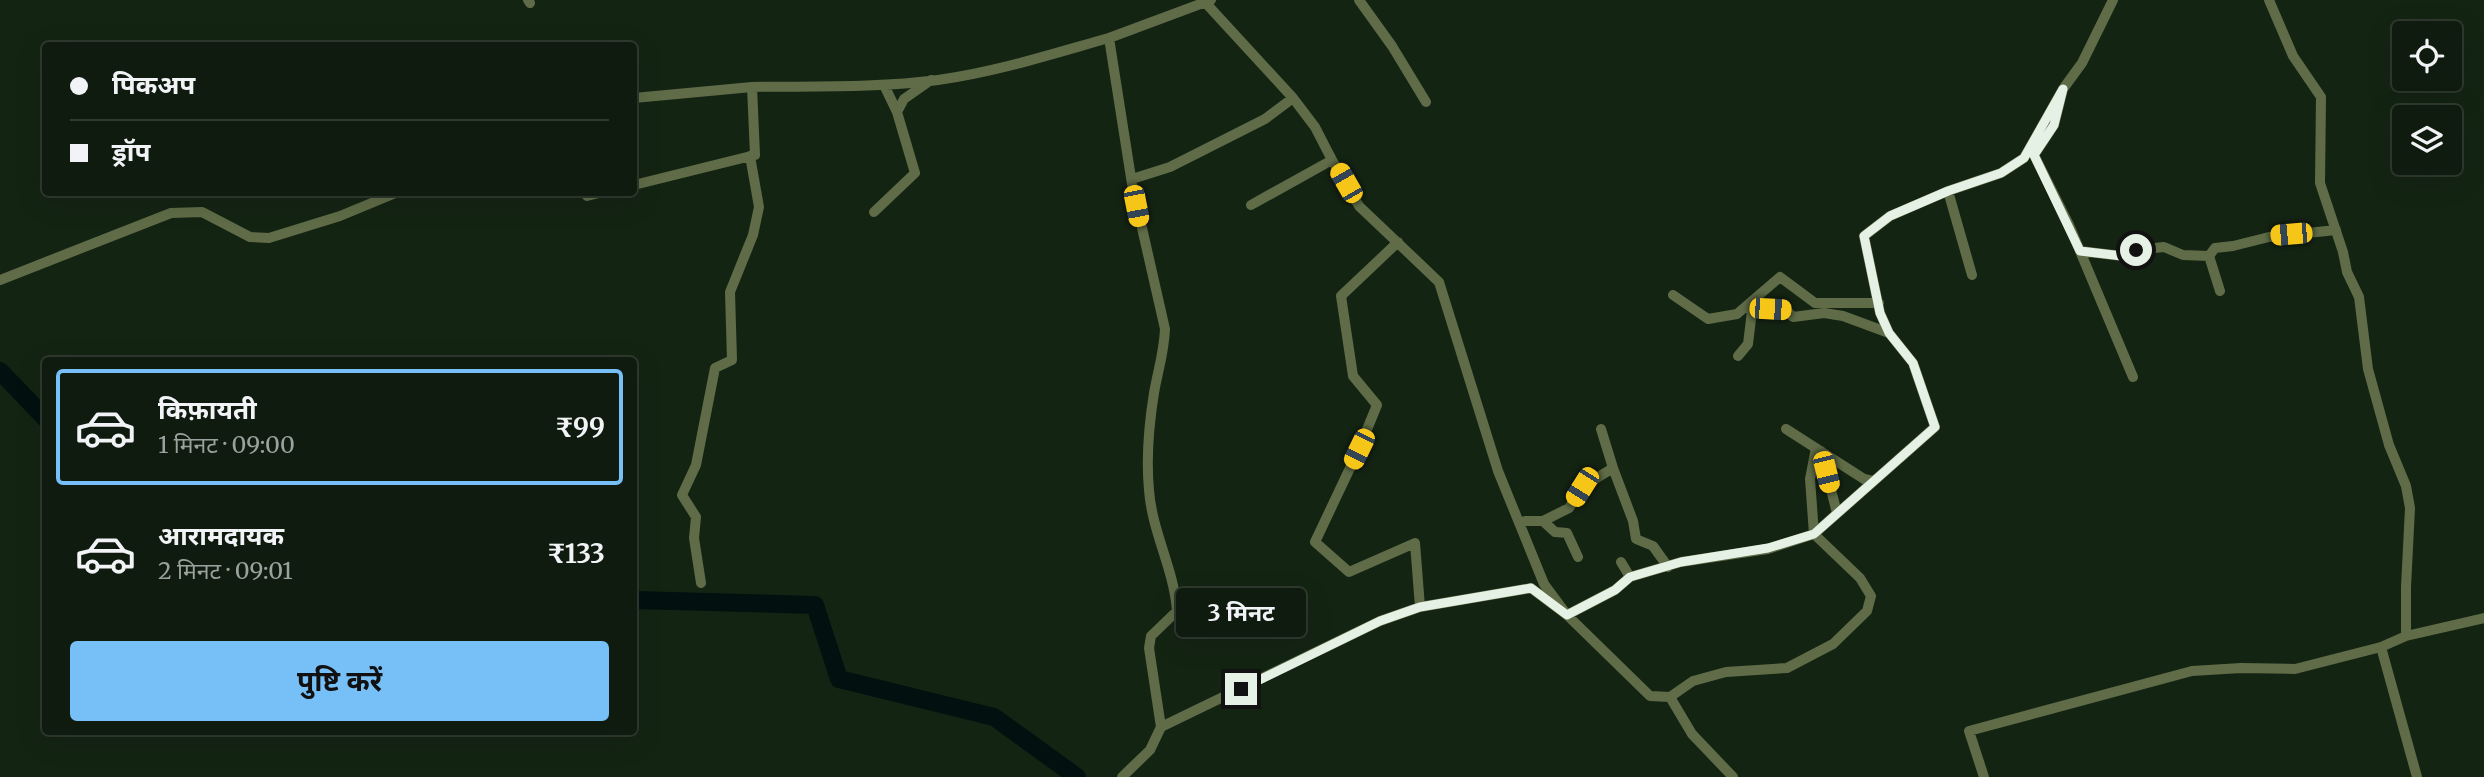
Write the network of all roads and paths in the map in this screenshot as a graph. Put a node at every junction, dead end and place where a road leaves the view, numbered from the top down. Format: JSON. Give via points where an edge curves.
{"nodes":[{"id":1,"x":1359,"y":0,"type":"edge"},
{"id":2,"x":2113,"y":0,"type":"edge"},
{"id":3,"x":2269,"y":0,"type":"edge"},
{"id":4,"x":1207,"y":1,"type":"edge"},
{"id":5,"x":1109,"y":38,"type":"junction"},
{"id":6,"x":931,"y":80,"type":"junction"},
{"id":7,"x":884,"y":85,"type":"junction"},
{"id":8,"x":752,"y":87,"type":"junction"},
{"id":9,"x":2063,"y":89,"type":"junction"},
{"id":10,"x":637,"y":98,"type":"edge"},
{"id":11,"x":1293,"y":99,"type":"junction"},
{"id":12,"x":1426,"y":102,"type":"dead end"},
{"id":13,"x":897,"y":112,"type":"junction"},
{"id":14,"x":750,"y":156,"type":"junction"},
{"id":15,"x":1332,"y":160,"type":"junction"},
{"id":16,"x":1132,"y":179,"type":"junction"},
{"id":17,"x":637,"y":184,"type":"edge"},
{"id":18,"x":1948,"y":191,"type":"junction"},
{"id":19,"x":388,"y":196,"type":"edge"},
{"id":20,"x":1251,"y":205,"type":"dead end"},
{"id":21,"x":874,"y":212,"type":"dead end"},
{"id":22,"x":2336,"y":230,"type":"junction"},
{"id":23,"x":1398,"y":242,"type":"junction"},
{"id":24,"x":2080,"y":251,"type":"junction"},
{"id":25,"x":2208,"y":256,"type":"junction"},
{"id":26,"x":1972,"y":275,"type":"dead end"},
{"id":27,"x":0,"y":280,"type":"edge"},
{"id":28,"x":2220,"y":291,"type":"dead end"},
{"id":29,"x":1674,"y":295,"type":"dead end"},
{"id":30,"x":1879,"y":303,"type":"junction"},
{"id":31,"x":1889,"y":333,"type":"junction"},
{"id":32,"x":1738,"y":356,"type":"dead end"},
{"id":33,"x":2133,"y":377,"type":"dead end"},
{"id":34,"x":1601,"y":429,"type":"dead end"},
{"id":35,"x":1786,"y":429,"type":"dead end"},
{"id":36,"x":1818,"y":449,"type":"junction"},
{"id":37,"x":1613,"y":468,"type":"junction"},
{"id":38,"x":1873,"y":481,"type":"junction"},
{"id":39,"x":1836,"y":513,"type":"junction"},
{"id":40,"x":1543,"y":521,"type":"junction"},
{"id":41,"x":1520,"y":524,"type":"junction"},
{"id":42,"x":1814,"y":534,"type":"junction"},
{"id":43,"x":1578,"y":557,"type":"dead end"},
{"id":44,"x":1621,"y":562,"type":"dead end"},
{"id":45,"x":1668,"y":567,"type":"junction"},
{"id":46,"x":1630,"y":577,"type":"junction"},
{"id":47,"x":701,"y":583,"type":"dead end"},
{"id":48,"x":1420,"y":607,"type":"junction"},
{"id":49,"x":1567,"y":615,"type":"junction"},
{"id":50,"x":2484,"y":618,"type":"edge"},
{"id":51,"x":2406,"y":636,"type":"junction"},
{"id":52,"x":2381,"y":647,"type":"junction"},
{"id":53,"x":1670,"y":697,"type":"junction"},
{"id":54,"x":1161,"y":727,"type":"junction"},
{"id":55,"x":1122,"y":777,"type":"edge"},
{"id":56,"x":1733,"y":777,"type":"edge"},
{"id":57,"x":1984,"y":777,"type":"edge"},
{"id":58,"x":2417,"y":777,"type":"edge"}],
"edges":[{"from":1,"to":12,"type":"street"},
{"from":2,"to":9,"type":"street","via":[[2082,64]]},
{"from":3,"to":22,"type":"street","via":[[2293,56],[2321,97],[2320,183]]},
{"from":4,"to":5,"type":"street"},
{"from":4,"to":11,"type":"street"},
{"from":5,"to":6,"type":"street","via":[[1009,67]]},
{"from":5,"to":16,"type":"street"},
{"from":6,"to":7,"type":"street"},
{"from":6,"to":13,"type":"street","via":[[904,99]]},
{"from":7,"to":8,"type":"street"},
{"from":7,"to":13,"type":"street"},
{"from":8,"to":10,"type":"street"},
{"from":8,"to":14,"type":"street","via":[[755,155]]},
{"from":9,"to":18,"type":"street","via":[[2024,158],[2001,173]]},
{"from":9,"to":24,"type":"street","via":[[2054,125],[2034,155]]},
{"from":11,"to":15,"type":"street"},
{"from":11,"to":16,"type":"street","via":[[1265,120],[1170,167]]},
{"from":13,"to":21,"type":"street","via":[[915,173]]},
{"from":14,"to":17,"type":"street"},
{"from":14,"to":47,"type":"street","via":[[759,207],[730,292],[732,359],[715,368],[696,464],[682,495],[696,517],[694,538]]},
{"from":15,"to":20,"type":"street"},
{"from":15,"to":23,"type":"street","via":[[1359,205]]},
{"from":16,"to":54,"type":"street","via":[[1165,329],[1149,437],[1149,490],[1177,611],[1151,636],[1149,648]]},
{"from":18,"to":26,"type":"street"},
{"from":18,"to":30,"type":"street","via":[[1890,216],[1864,236]]},
{"from":19,"to":27,"type":"street","via":[[269,238],[250,237],[202,212],[171,212]]},
{"from":22,"to":25,"type":"street","via":[[2269,237],[2215,248]]},
{"from":22,"to":51,"type":"street","via":[[2359,296],[2368,369],[2410,508]]},
{"from":23,"to":41,"type":"street","via":[[1439,282],[1498,471]]},
{"from":23,"to":48,"type":"street","via":[[1341,296],[1353,376],[1377,405],[1315,542],[1349,572],[1415,543]]},
{"from":24,"to":25,"type":"street","via":[[2122,256],[2164,247],[2183,255]]},
{"from":24,"to":33,"type":"street"},
{"from":25,"to":28,"type":"street"},
{"from":29,"to":30,"type":"street","via":[[1708,319],[1737,314],[1780,278],[1815,303]]},
{"from":30,"to":31,"type":"street"},
{"from":31,"to":32,"type":"street","via":[[1843,316],[1793,317],[1786,310],[1752,311],[1748,344]]},
{"from":31,"to":38,"type":"street","via":[[1913,363],[1935,427]]},
{"from":34,"to":37,"type":"street"},
{"from":35,"to":36,"type":"street"},
{"from":36,"to":38,"type":"street"},
{"from":36,"to":39,"type":"street"},
{"from":36,"to":42,"type":"street","via":[[1810,479]]},
{"from":37,"to":40,"type":"street","via":[[1582,487],[1569,508]]},
{"from":37,"to":45,"type":"street","via":[[1636,539],[1653,546]]},
{"from":38,"to":39,"type":"street"},
{"from":39,"to":42,"type":"street"},
{"from":40,"to":41,"type":"street"},
{"from":40,"to":43,"type":"street","via":[[1555,532],[1567,533]]},
{"from":41,"to":49,"type":"street","via":[[1544,584]]},
{"from":42,"to":45,"type":"street","via":[[1768,548]]},
{"from":42,"to":53,"type":"street","via":[[1860,578],[1871,596],[1867,611],[1833,644],[1787,668],[1726,672],[1693,681]]},
{"from":44,"to":46,"type":"street"},
{"from":45,"to":46,"type":"street"},
{"from":46,"to":49,"type":"street"},
{"from":48,"to":49,"type":"street","via":[[1531,588]]},
{"from":48,"to":54,"type":"street","via":[[1380,621]]},
{"from":49,"to":53,"type":"street","via":[[1650,696]]},
{"from":50,"to":51,"type":"street"},
{"from":51,"to":52,"type":"street"},
{"from":52,"to":57,"type":"street","via":[[2295,669],[2192,671],[1969,731]]},
{"from":52,"to":58,"type":"street"},
{"from":53,"to":56,"type":"street","via":[[1692,734]]},
{"from":54,"to":55,"type":"street","via":[[1150,750]]}]}
